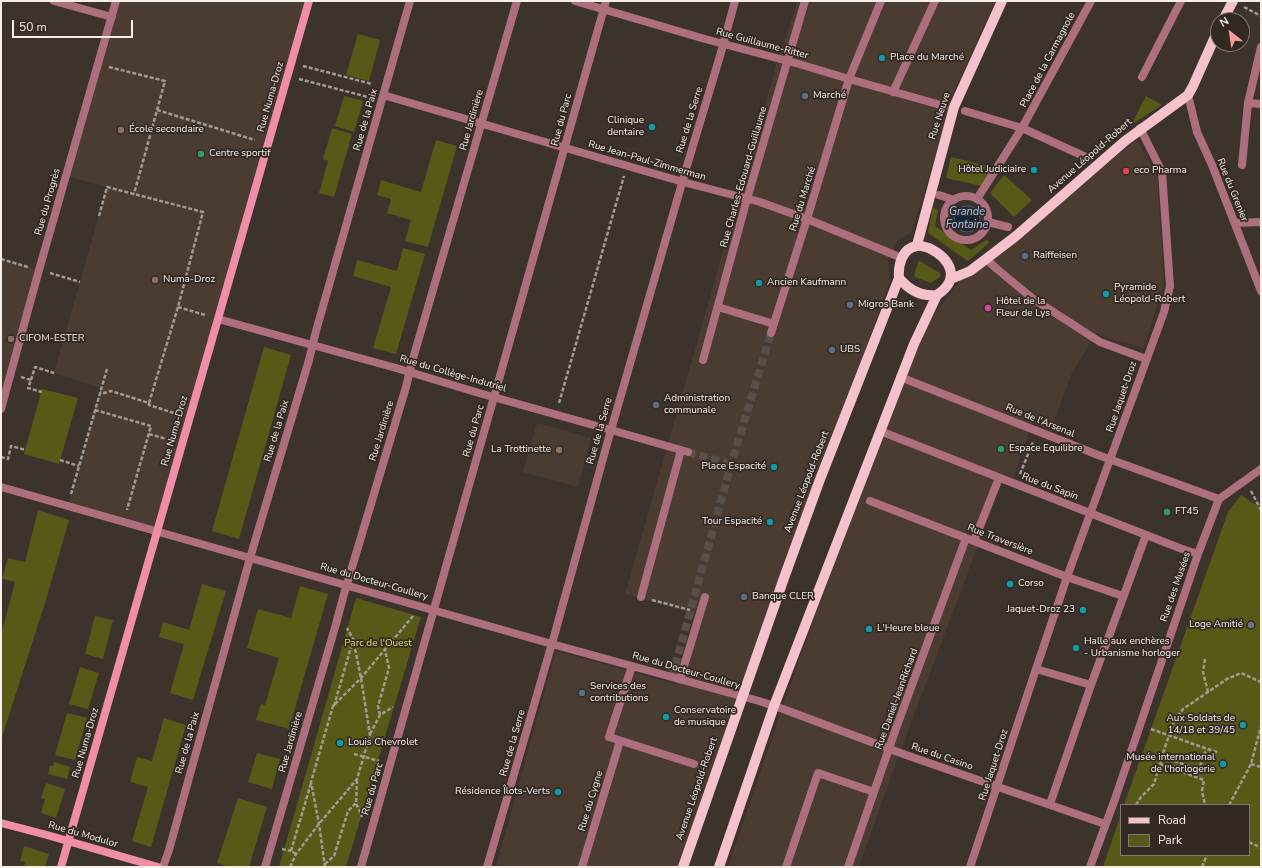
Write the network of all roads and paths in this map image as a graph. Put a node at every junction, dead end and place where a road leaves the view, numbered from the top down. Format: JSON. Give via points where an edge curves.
{"nodes":[{"id":1,"x":54,"y":1,"type":"edge"},
{"id":2,"x":116,"y":1,"type":"edge"},
{"id":3,"x":309,"y":1,"type":"edge"},
{"id":4,"x":410,"y":1,"type":"edge"},
{"id":5,"x":517,"y":1,"type":"edge"},
{"id":6,"x":575,"y":1,"type":"edge"},
{"id":7,"x":735,"y":1,"type":"edge"},
{"id":8,"x":805,"y":1,"type":"edge"},
{"id":9,"x":881,"y":1,"type":"edge"},
{"id":10,"x":935,"y":1,"type":"edge"},
{"id":11,"x":1002,"y":1,"type":"edge"},
{"id":12,"x":1091,"y":1,"type":"edge"},
{"id":13,"x":1182,"y":1,"type":"edge"},
{"id":14,"x":1233,"y":1,"type":"edge"},
{"id":15,"x":605,"y":5,"type":"edge"},
{"id":16,"x":1227,"y":12,"type":"edge"},
{"id":17,"x":1261,"y":16,"type":"edge"},
{"id":18,"x":112,"y":17,"type":"junction"},
{"id":19,"x":723,"y":43,"type":"junction"},
{"id":20,"x":1261,"y":47,"type":"edge"},
{"id":21,"x":1210,"y":48,"type":"edge"},
{"id":22,"x":787,"y":61,"type":"junction"},
{"id":23,"x":98,"y":64,"type":"junction"},
{"id":24,"x":303,"y":66,"type":"dead end"},
{"id":25,"x":1142,"y":77,"type":"dead end"},
{"id":26,"x":300,"y":79,"type":"dead end"},
{"id":27,"x":849,"y":79,"type":"junction"},
{"id":28,"x":372,"y":84,"type":"dead end"},
{"id":29,"x":893,"y":92,"type":"junction"},
{"id":30,"x":383,"y":95,"type":"junction"},
{"id":31,"x":1188,"y":95,"type":"junction"},
{"id":32,"x":368,"y":97,"type":"dead end"},
{"id":33,"x":1248,"y":103,"type":"junction"},
{"id":34,"x":1261,"y":104,"type":"edge"},
{"id":35,"x":944,"y":106,"type":"dead end"},
{"id":36,"x":157,"y":110,"type":"junction"},
{"id":37,"x":965,"y":111,"type":"dead end"},
{"id":38,"x":482,"y":123,"type":"junction"},
{"id":39,"x":1022,"y":128,"type":"junction"},
{"id":40,"x":1140,"y":128,"type":"junction"},
{"id":41,"x":255,"y":140,"type":"dead end"},
{"id":42,"x":565,"y":147,"type":"junction"},
{"id":43,"x":1088,"y":158,"type":"dead end"},
{"id":44,"x":1242,"y":165,"type":"dead end"},
{"id":45,"x":624,"y":174,"type":"dead end"},
{"id":46,"x":683,"y":182,"type":"junction"},
{"id":47,"x":134,"y":194,"type":"junction"},
{"id":48,"x":939,"y":195,"type":"dead end"},
{"id":49,"x":747,"y":199,"type":"junction"},
{"id":50,"x":977,"y":199,"type":"junction"},
{"id":51,"x":954,"y":200,"type":"junction"},
{"id":52,"x":99,"y":216,"type":"dead end"},
{"id":53,"x":807,"y":219,"type":"junction"},
{"id":54,"x":988,"y":222,"type":"junction"},
{"id":55,"x":1261,"y":222,"type":"edge"},
{"id":56,"x":1235,"y":223,"type":"junction"},
{"id":57,"x":1008,"y":227,"type":"dead end"},
{"id":58,"x":917,"y":245,"type":"junction"},
{"id":59,"x":902,"y":258,"type":"junction"},
{"id":60,"x":986,"y":259,"type":"junction"},
{"id":61,"x":899,"y":278,"type":"junction"},
{"id":62,"x":951,"y":279,"type":"junction"},
{"id":63,"x":1261,"y":291,"type":"edge"},
{"id":64,"x":937,"y":295,"type":"junction"},
{"id":65,"x":178,"y":307,"type":"junction"},
{"id":66,"x":718,"y":307,"type":"junction"},
{"id":67,"x":205,"y":315,"type":"dead end"},
{"id":68,"x":218,"y":318,"type":"junction"},
{"id":69,"x":774,"y":324,"type":"junction"},
{"id":70,"x":771,"y":333,"type":"tunnel mouth"},
{"id":71,"x":313,"y":345,"type":"junction"},
{"id":72,"x":704,"y":360,"type":"dead end"},
{"id":73,"x":1146,"y":360,"type":"junction"},
{"id":74,"x":107,"y":369,"type":"dead end"},
{"id":75,"x":410,"y":372,"type":"junction"},
{"id":76,"x":54,"y":373,"type":"dead end"},
{"id":77,"x":900,"y":377,"type":"junction"},
{"id":78,"x":26,"y":378,"type":"dead end"},
{"id":79,"x":31,"y":380,"type":"junction"},
{"id":80,"x":42,"y":392,"type":"dead end"},
{"id":81,"x":100,"y":392,"type":"junction"},
{"id":82,"x":494,"y":397,"type":"junction"},
{"id":83,"x":149,"y":403,"type":"junction"},
{"id":84,"x":559,"y":403,"type":"dead end"},
{"id":85,"x":1,"y":409,"type":"edge"},
{"id":86,"x":95,"y":410,"type":"junction"},
{"id":87,"x":177,"y":414,"type":"dead end"},
{"id":88,"x":610,"y":430,"type":"junction"},
{"id":89,"x":880,"y":431,"type":"junction"},
{"id":90,"x":149,"y":434,"type":"junction"},
{"id":91,"x":170,"y":440,"type":"dead end"},
{"id":92,"x":1033,"y":441,"type":"dead end"},
{"id":93,"x":26,"y":450,"type":"dead end"},
{"id":94,"x":1,"y":457,"type":"edge"},
{"id":95,"x":60,"y":460,"type":"dead end"},
{"id":96,"x":1111,"y":460,"type":"junction"},
{"id":97,"x":79,"y":466,"type":"junction"},
{"id":98,"x":1261,"y":469,"type":"edge"},
{"id":99,"x":1018,"y":477,"type":"dead end"},
{"id":100,"x":999,"y":478,"type":"junction"},
{"id":101,"x":1,"y":487,"type":"edge"},
{"id":102,"x":1250,"y":489,"type":"dead end"},
{"id":103,"x":71,"y":494,"type":"dead end"},
{"id":104,"x":1219,"y":499,"type":"junction"},
{"id":105,"x":870,"y":501,"type":"dead end"},
{"id":106,"x":127,"y":510,"type":"dead end"},
{"id":107,"x":1261,"y":510,"type":"edge"},
{"id":108,"x":1091,"y":513,"type":"junction"},
{"id":109,"x":157,"y":531,"type":"junction"},
{"id":110,"x":1146,"y":535,"type":"junction"},
{"id":111,"x":970,"y":539,"type":"junction"},
{"id":112,"x":1198,"y":554,"type":"junction"},
{"id":113,"x":250,"y":558,"type":"junction"},
{"id":114,"x":1067,"y":577,"type":"junction"},
{"id":115,"x":347,"y":585,"type":"junction"},
{"id":116,"x":1123,"y":596,"type":"junction"},
{"id":117,"x":641,"y":597,"type":"joint"},
{"id":118,"x":705,"y":597,"type":"dead end"},
{"id":119,"x":434,"y":610,"type":"junction"},
{"id":120,"x":690,"y":610,"type":"dead end"},
{"id":121,"x":414,"y":614,"type":"dead end"},
{"id":122,"x":346,"y":626,"type":"dead end"},
{"id":123,"x":353,"y":639,"type":"junction"},
{"id":124,"x":552,"y":644,"type":"junction"},
{"id":125,"x":385,"y":650,"type":"junction"},
{"id":126,"x":1205,"y":659,"type":"dead end"},
{"id":127,"x":632,"y":666,"type":"junction"},
{"id":128,"x":1036,"y":669,"type":"junction"},
{"id":129,"x":361,"y":678,"type":"junction"},
{"id":130,"x":680,"y":679,"type":"junction"},
{"id":131,"x":1261,"y":682,"type":"edge"},
{"id":132,"x":1091,"y":686,"type":"junction"},
{"id":133,"x":1208,"y":692,"type":"junction"},
{"id":134,"x":742,"y":696,"type":"junction"},
{"id":135,"x":333,"y":706,"type":"junction"},
{"id":136,"x":396,"y":706,"type":"dead end"},
{"id":137,"x":774,"y":706,"type":"junction"},
{"id":138,"x":380,"y":715,"type":"junction"},
{"id":139,"x":1261,"y":726,"type":"edge"},
{"id":140,"x":1151,"y":729,"type":"dead end"},
{"id":141,"x":370,"y":735,"type":"junction"},
{"id":142,"x":620,"y":741,"type":"junction"},
{"id":143,"x":889,"y":749,"type":"junction"},
{"id":144,"x":1206,"y":749,"type":"junction"},
{"id":145,"x":1219,"y":753,"type":"dead end"},
{"id":146,"x":354,"y":754,"type":"dead end"},
{"id":147,"x":363,"y":757,"type":"junction"},
{"id":148,"x":1163,"y":757,"type":"junction"},
{"id":149,"x":380,"y":761,"type":"dead end"},
{"id":150,"x":694,"y":764,"type":"dead end"},
{"id":151,"x":1160,"y":764,"type":"junction"},
{"id":152,"x":1251,"y":764,"type":"junction"},
{"id":153,"x":1261,"y":767,"type":"edge"},
{"id":154,"x":357,"y":779,"type":"junction"},
{"id":155,"x":311,"y":782,"type":"junction"},
{"id":156,"x":997,"y":786,"type":"junction"},
{"id":157,"x":874,"y":792,"type":"junction"},
{"id":158,"x":356,"y":803,"type":"junction"},
{"id":159,"x":1050,"y":804,"type":"junction"},
{"id":160,"x":1137,"y":804,"type":"edge"},
{"id":161,"x":1205,"y":804,"type":"edge"},
{"id":162,"x":1230,"y":804,"type":"edge"},
{"id":163,"x":362,"y":818,"type":"dead end"},
{"id":164,"x":1,"y":823,"type":"edge"},
{"id":165,"x":319,"y":824,"type":"junction"},
{"id":166,"x":1105,"y":824,"type":"junction"},
{"id":167,"x":68,"y":841,"type":"junction"},
{"id":168,"x":1250,"y":842,"type":"edge"},
{"id":169,"x":1261,"y":848,"type":"edge"},
{"id":170,"x":281,"y":849,"type":"dead end"},
{"id":171,"x":291,"y":851,"type":"junction"},
{"id":172,"x":296,"y":854,"type":"junction"},
{"id":173,"x":1207,"y":856,"type":"edge"},
{"id":174,"x":325,"y":865,"type":"edge"},
{"id":175,"x":61,"y":867,"type":"edge"},
{"id":176,"x":158,"y":867,"type":"edge"},
{"id":177,"x":163,"y":867,"type":"edge"},
{"id":178,"x":265,"y":867,"type":"edge"},
{"id":179,"x":290,"y":867,"type":"edge"},
{"id":180,"x":361,"y":867,"type":"edge"},
{"id":181,"x":487,"y":867,"type":"edge"},
{"id":182,"x":582,"y":867,"type":"edge"},
{"id":183,"x":683,"y":867,"type":"edge"},
{"id":184,"x":719,"y":867,"type":"edge"},
{"id":185,"x":786,"y":867,"type":"edge"},
{"id":186,"x":848,"y":867,"type":"edge"},
{"id":187,"x":970,"y":867,"type":"edge"},
{"id":188,"x":1090,"y":867,"type":"edge"},
{"id":189,"x":1202,"y":867,"type":"edge"}],
"edges":[{"from":1,"to":18,"type":"street"},
{"from":2,"to":18,"type":"street","name":"Rue du Progrès"},
{"from":3,"to":68,"type":"main road","name":"Rue Numa-Droz"},
{"from":4,"to":30,"type":"street","name":"Rue de la Paix"},
{"from":5,"to":38,"type":"street","name":"Rue Jardinière"},
{"from":6,"to":15,"type":"street","name":"Rue Guillaume-Ritter"},
{"from":7,"to":19,"type":"street","name":"Rue de la Serre"},
{"from":8,"to":22,"type":"street","name":"Rue Charles-Edouard-Guillaume"},
{"from":9,"to":27,"type":"street","name":"Rue du Marché"},
{"from":10,"to":29,"type":"street"},
{"from":11,"to":58,"type":"main road","name":"Rue Neuve","via":[[954,107]]},
{"from":12,"to":39,"type":"street","name":"Place de la Carmagnole"},
{"from":13,"to":25,"type":"street"},
{"from":14,"to":16,"type":"main road"},
{"from":14,"to":17,"type":"path"},
{"from":15,"to":19,"type":"street","name":"Rue Guillaume-Ritter"},
{"from":15,"to":42,"type":"street","name":"Rue du Parc"},
{"from":18,"to":23,"type":"street","name":"Rue du Progrès"},
{"from":19,"to":22,"type":"street","name":"Rue Guillaume-Ritter"},
{"from":19,"to":46,"type":"street","name":"Rue de la Serre"},
{"from":20,"to":33,"type":"street"},
{"from":21,"to":31,"type":"main road","name":"Avenue Léopold-Robert"},
{"from":22,"to":27,"type":"street","name":"Rue Guillaume-Ritter"},
{"from":22,"to":49,"type":"street","name":"Rue Charles-Edouard-Guillaume"},
{"from":23,"to":36,"type":"path","via":[[165,81]]},
{"from":23,"to":85,"type":"street","name":"Rue du Progrès"},
{"from":24,"to":28,"type":"path"},
{"from":26,"to":32,"type":"path"},
{"from":27,"to":29,"type":"street","name":"Rue Guillaume-Ritter"},
{"from":27,"to":53,"type":"street","name":"Rue du Marché"},
{"from":29,"to":35,"type":"street","name":"Rue Guillaume-Ritter"},
{"from":30,"to":38,"type":"street","name":"Rue Jean-Paul-Zimmerman"},
{"from":30,"to":71,"type":"street","name":"Rue de la Paix"},
{"from":31,"to":40,"type":"main road","name":"Avenue Léopold-Robert"},
{"from":31,"to":56,"type":"street","name":"Rue du Grenier","via":[[1197,132]]},
{"from":33,"to":34,"type":"street"},
{"from":33,"to":44,"type":"street"},
{"from":36,"to":41,"type":"path"},
{"from":36,"to":47,"type":"path"},
{"from":37,"to":39,"type":"street"},
{"from":38,"to":42,"type":"street","name":"Rue Jean-Paul-Zimmerman"},
{"from":38,"to":75,"type":"street","name":"Rue Jardinière"},
{"from":39,"to":43,"type":"street"},
{"from":39,"to":50,"type":"street","name":"Place de la Carmagnole"},
{"from":40,"to":60,"type":"main road","name":"Avenue Léopold-Robert"},
{"from":40,"to":73,"type":"street","name":"Rue Jaquet-Droz","via":[[1162,172],[1170,286],[1164,312]]},
{"from":42,"to":46,"type":"street","name":"Rue Jean-Paul-Zimmerman"},
{"from":42,"to":82,"type":"street","name":"Rue du Parc"},
{"from":45,"to":84,"type":"path"},
{"from":46,"to":49,"type":"street","name":"Rue Jean-Paul-Zimmerman"},
{"from":46,"to":88,"type":"street","name":"Rue de la Serre"},
{"from":47,"to":52,"type":"path","via":[[107,187]]},
{"from":47,"to":65,"type":"path","via":[[203,212]]},
{"from":48,"to":51,"type":"street"},
{"from":49,"to":53,"type":"street","name":"Rue Jean-Paul-Zimmerman"},
{"from":49,"to":66,"type":"street","name":"Rue Charles-Edouard-Guillaume"},
{"from":50,"to":51,"type":"street","via":[[965,196]]},
{"from":50,"to":54,"type":"street","via":[[986,209]]},
{"from":51,"to":54,"type":"street","via":[[948,205],[944,218],[945,225],[954,236],[961,240],[975,238],[981,234]]},
{"from":53,"to":59,"type":"street","name":"Rue Jean-Paul-Zimmerman"},
{"from":53,"to":69,"type":"street","name":"Rue du Marché"},
{"from":54,"to":57,"type":"street"},
{"from":55,"to":56,"type":"street"},
{"from":56,"to":63,"type":"street","name":"Rue du Grenier"},
{"from":58,"to":59,"type":"main road"},
{"from":58,"to":62,"type":"main road","via":[[940,255],[949,266]]},
{"from":59,"to":61,"type":"main road","via":[[899,264]]},
{"from":60,"to":62,"type":"main road","name":"Avenue Léopold-Robert","via":[[970,271]]},
{"from":60,"to":73,"type":"street","via":[[1032,298],[1100,342]]},
{"from":61,"to":64,"type":"main road","via":[[907,287],[918,293]]},
{"from":61,"to":134,"type":"main road","name":"Avenue Léopold-Robert","via":[[819,482]]},
{"from":62,"to":64,"type":"main road"},
{"from":64,"to":77,"type":"main road"},
{"from":65,"to":67,"type":"path"},
{"from":65,"to":83,"type":"path"},
{"from":66,"to":69,"type":"street"},
{"from":66,"to":72,"type":"street","name":"Rue Charles-Edouard-Guillaume"},
{"from":68,"to":71,"type":"street","name":"Rue du Collège-Indutriel"},
{"from":68,"to":109,"type":"main road","name":"Rue Numa-Droz"},
{"from":69,"to":70,"type":"street","name":"Rue du Marché"},
{"from":71,"to":75,"type":"street","name":"Rue du Collège-Indutriel"},
{"from":71,"to":113,"type":"street","name":"Rue de la Paix"},
{"from":73,"to":96,"type":"street","name":"Rue Jaquet-Droz"},
{"from":74,"to":81,"type":"path"},
{"from":75,"to":82,"type":"street","name":"Rue du Collège-Indutriel"},
{"from":75,"to":115,"type":"street","name":"Rue Jardinière"},
{"from":76,"to":79,"type":"path","via":[[35,367]]},
{"from":77,"to":89,"type":"main road"},
{"from":77,"to":96,"type":"street","name":"Rue de l'Arsenal"},
{"from":78,"to":79,"type":"path"},
{"from":79,"to":80,"type":"path","via":[[28,388]]},
{"from":81,"to":83,"type":"path","via":[[104,394],[111,391]]},
{"from":81,"to":86,"type":"path"},
{"from":82,"to":88,"type":"street","name":"Rue du Collège-Indutriel"},
{"from":82,"to":119,"type":"street","name":"Rue du Parc"},
{"from":83,"to":87,"type":"path","via":[[148,405]]},
{"from":86,"to":90,"type":"path","via":[[151,426]]},
{"from":86,"to":97,"type":"path"},
{"from":88,"to":117,"type":"street","name":"Rue du Collège-Indutriel","via":[[685,451]]},
{"from":88,"to":124,"type":"street","name":"Rue de la Serre"},
{"from":89,"to":100,"type":"street","name":"Rue du Sapin"},
{"from":89,"to":137,"type":"main road"},
{"from":90,"to":91,"type":"path"},
{"from":90,"to":106,"type":"path"},
{"from":92,"to":99,"type":"path"},
{"from":93,"to":94,"type":"path","via":[[11,446],[8,459]]},
{"from":95,"to":97,"type":"path"},
{"from":96,"to":104,"type":"street","name":"Rue de l'Arsenal"},
{"from":96,"to":108,"type":"street","name":"Rue Jaquet-Droz"},
{"from":97,"to":103,"type":"path"},
{"from":98,"to":104,"type":"street"},
{"from":100,"to":108,"type":"street","name":"Rue du Sapin"},
{"from":100,"to":111,"type":"street","name":"Rue Daniel-JeanRichard"},
{"from":101,"to":109,"type":"street","name":"Rue du Docteur-Coullery"},
{"from":102,"to":107,"type":"path"},
{"from":104,"to":112,"type":"street","name":"Rue des Musées"},
{"from":105,"to":111,"type":"street","name":"Rue Traversière"},
{"from":108,"to":110,"type":"street","name":"Rue du Sapin"},
{"from":108,"to":114,"type":"street","name":"Rue Jaquet-Droz"},
{"from":109,"to":113,"type":"street","name":"Rue du Docteur-Coullery"},
{"from":109,"to":167,"type":"main road","name":"Rue Numa-Droz"},
{"from":110,"to":112,"type":"street","name":"Rue du Sapin"},
{"from":110,"to":116,"type":"street"},
{"from":111,"to":114,"type":"street","name":"Rue Traversière"},
{"from":111,"to":143,"type":"street","name":"Rue Daniel-JeanRichard"},
{"from":112,"to":166,"type":"street","name":"Rue des Musées"},
{"from":113,"to":115,"type":"street","name":"Rue du Docteur-Coullery"},
{"from":113,"to":177,"type":"street","name":"Rue de la Paix"},
{"from":114,"to":116,"type":"street","name":"Rue Traversière"},
{"from":114,"to":128,"type":"street","name":"Rue Jaquet-Droz"},
{"from":115,"to":119,"type":"street","name":"Rue du Docteur-Coullery"},
{"from":115,"to":178,"type":"street","name":"Rue Jardinière"},
{"from":116,"to":132,"type":"street"},
{"from":117,"to":120,"type":"path"},
{"from":118,"to":130,"type":"street"},
{"from":119,"to":124,"type":"street","name":"Rue du Docteur-Coullery"},
{"from":119,"to":180,"type":"street","name":"Rue du Parc"},
{"from":121,"to":125,"type":"path"},
{"from":122,"to":123,"type":"path"},
{"from":123,"to":129,"type":"path"},
{"from":123,"to":135,"type":"path"},
{"from":124,"to":127,"type":"street","name":"Rue du Docteur-Coullery"},
{"from":124,"to":181,"type":"street","name":"Rue de la Serre"},
{"from":125,"to":129,"type":"path"},
{"from":125,"to":138,"type":"path","via":[[389,668],[378,706]]},
{"from":126,"to":133,"type":"path","via":[[1203,672]]},
{"from":127,"to":130,"type":"street","name":"Rue du Docteur-Coullery"},
{"from":127,"to":142,"type":"street","via":[[609,737]]},
{"from":128,"to":132,"type":"street"},
{"from":128,"to":156,"type":"street","name":"Rue Jaquet-Droz"},
{"from":129,"to":135,"type":"path"},
{"from":129,"to":141,"type":"path"},
{"from":130,"to":134,"type":"street","name":"Rue du Docteur-Coullery"},
{"from":131,"to":133,"type":"path","via":[[1241,673]]},
{"from":132,"to":159,"type":"street"},
{"from":133,"to":148,"type":"path","bridge":true,"via":[[1184,709],[1174,721]]},
{"from":134,"to":137,"type":"street"},
{"from":134,"to":183,"type":"main road","name":"Avenue Léopold-Robert"},
{"from":135,"to":155,"type":"path"},
{"from":136,"to":138,"type":"path"},
{"from":137,"to":143,"type":"street","name":"Rue du Casino"},
{"from":137,"to":184,"type":"main road"},
{"from":138,"to":141,"type":"path"},
{"from":139,"to":152,"type":"path"},
{"from":140,"to":144,"type":"path"},
{"from":141,"to":147,"type":"path"},
{"from":142,"to":150,"type":"street"},
{"from":142,"to":182,"type":"street","name":"Rue du Cygne"},
{"from":143,"to":156,"type":"street","name":"Rue du Casino"},
{"from":143,"to":157,"type":"street","name":"Rue Daniel-JeanRichard"},
{"from":144,"to":145,"type":"path"},
{"from":144,"to":148,"type":"path","via":[[1199,770]]},
{"from":146,"to":147,"type":"path"},
{"from":147,"to":149,"type":"path"},
{"from":147,"to":154,"type":"path"},
{"from":148,"to":151,"type":"path"},
{"from":151,"to":160,"type":"path","via":[[1154,784]]},
{"from":151,"to":161,"type":"path","via":[[1204,780],[1202,790]]},
{"from":152,"to":153,"type":"path"},
{"from":152,"to":162,"type":"path"},
{"from":154,"to":158,"type":"path"},
{"from":154,"to":165,"type":"path"},
{"from":155,"to":165,"type":"path"},
{"from":155,"to":171,"type":"path"},
{"from":156,"to":159,"type":"street","name":"Rue du Casino"},
{"from":156,"to":187,"type":"street","name":"Rue Jaquet-Droz"},
{"from":157,"to":185,"type":"street","via":[[818,773]]},
{"from":157,"to":186,"type":"street","name":"Rue Daniel-JeanRichard"},
{"from":158,"to":163,"type":"path"},
{"from":158,"to":174,"type":"path","via":[[348,811],[334,856]]},
{"from":159,"to":166,"type":"street","name":"Rue du Casino"},
{"from":164,"to":167,"type":"main road","name":"Rue du Modulor"},
{"from":165,"to":172,"type":"path"},
{"from":165,"to":174,"type":"path"},
{"from":166,"to":188,"type":"street","name":"Rue des Musées"},
{"from":167,"to":175,"type":"main road","name":"Rue Numa-Droz"},
{"from":167,"to":176,"type":"main road","name":"Rue du Modulor"},
{"from":168,"to":169,"type":"path"},
{"from":170,"to":171,"type":"path"},
{"from":171,"to":172,"type":"path"},
{"from":172,"to":179,"type":"path"},
{"from":173,"to":189,"type":"path"}]}
